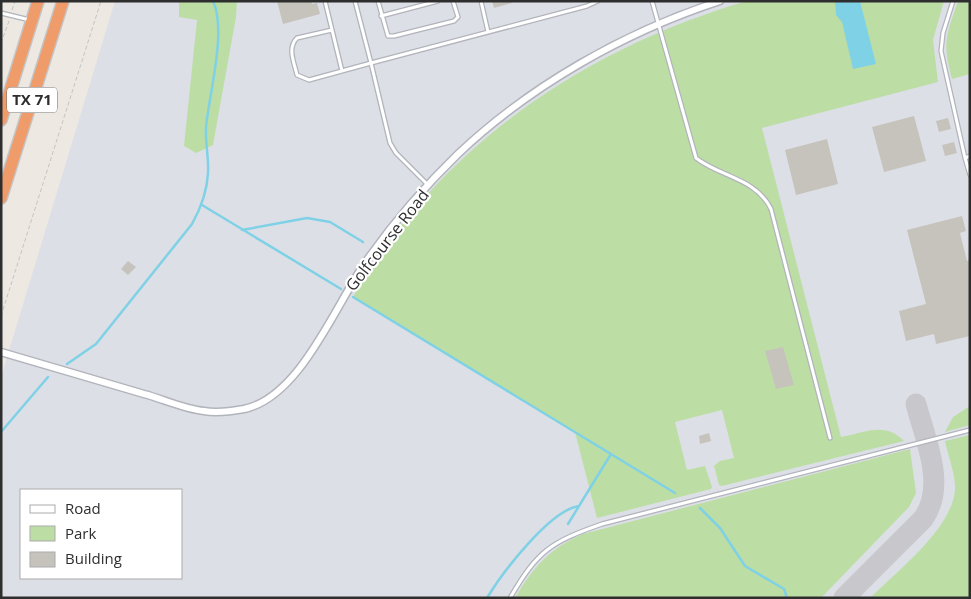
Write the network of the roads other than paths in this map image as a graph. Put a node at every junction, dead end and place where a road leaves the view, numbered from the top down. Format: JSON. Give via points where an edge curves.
{"nodes":[{"id":1,"x":38,"y":1,"type":"edge"},
{"id":2,"x":56,"y":1,"type":"edge"},
{"id":3,"x":63,"y":1,"type":"edge"},
{"id":4,"x":325,"y":1,"type":"edge"},
{"id":5,"x":355,"y":1,"type":"edge"},
{"id":6,"x":378,"y":1,"type":"edge"},
{"id":7,"x":412,"y":1,"type":"edge"},
{"id":8,"x":437,"y":1,"type":"edge"},
{"id":9,"x":453,"y":1,"type":"edge"},
{"id":10,"x":481,"y":1,"type":"edge"},
{"id":11,"x":652,"y":1,"type":"edge"},
{"id":12,"x":720,"y":1,"type":"edge"},
{"id":13,"x":953,"y":1,"type":"edge"},
{"id":14,"x":596,"y":2,"type":"edge"},
{"id":15,"x":413,"y":7,"type":"junction"},
{"id":16,"x":1,"y":13,"type":"edge"},
{"id":17,"x":382,"y":16,"type":"junction"},
{"id":18,"x":32,"y":21,"type":"junction"},
{"id":19,"x":660,"y":24,"type":"junction"},
{"id":20,"x":332,"y":30,"type":"junction"},
{"id":21,"x":488,"y":32,"type":"junction"},
{"id":22,"x":371,"y":63,"type":"junction"},
{"id":23,"x":342,"y":71,"type":"junction"},
{"id":24,"x":1,"y":120,"type":"edge"},
{"id":25,"x":970,"y":156,"type":"edge"},
{"id":26,"x":965,"y":158,"type":"junction"},
{"id":27,"x":1,"y":174,"type":"edge"},
{"id":28,"x":970,"y":175,"type":"edge"},
{"id":29,"x":428,"y":185,"type":"junction"},
{"id":30,"x":1,"y":198,"type":"edge"},
{"id":31,"x":1,"y":352,"type":"edge"},
{"id":32,"x":970,"y":430,"type":"edge"},
{"id":33,"x":830,"y":438,"type":"dead end"},
{"id":34,"x":510,"y":598,"type":"edge"}],
"edges":[{"from":1,"to":18,"type":"highway","number":"TX 71"},
{"from":2,"to":27,"type":"highway"},
{"from":3,"to":30,"type":"highway","number":"TX 71"},
{"from":4,"to":20,"type":"lane"},
{"from":5,"to":22,"type":"lane"},
{"from":6,"to":17,"type":"lane"},
{"from":7,"to":15,"type":"lane"},
{"from":8,"to":15,"type":"lane"},
{"from":9,"to":17,"type":"lane","via":[[458,17],[454,21],[394,36],[385,32]]},
{"from":10,"to":21,"type":"lane"},
{"from":11,"to":19,"type":"lane"},
{"from":12,"to":19,"type":"street","name":"Golfcourse Road"},
{"from":13,"to":26,"type":"lane","via":[[941,51]]},
{"from":14,"to":21,"type":"lane"},
{"from":15,"to":17,"type":"lane"},
{"from":16,"to":18,"type":"lane"},
{"from":18,"to":24,"type":"highway","number":"TX 71"},
{"from":19,"to":29,"type":"street","name":"Golfcourse Road","via":[[618,44],[541,89],[480,135]]},
{"from":19,"to":33,"type":"lane","via":[[696,158],[704,165],[749,184],[771,209]]},
{"from":20,"to":23,"type":"lane"},
{"from":20,"to":23,"type":"lane","via":[[297,38],[293,42],[291,48],[296,75],[309,80]]},
{"from":21,"to":22,"type":"lane"},
{"from":22,"to":23,"type":"lane"},
{"from":22,"to":29,"type":"lane","via":[[390,143]]},
{"from":25,"to":26,"type":"lane"},
{"from":26,"to":28,"type":"lane"},
{"from":29,"to":31,"type":"street","name":"Golfcourse Road","via":[[367,259],[305,363],[278,392],[246,409],[205,412]]},
{"from":32,"to":34,"type":"lane","via":[[578,532],[545,550]]}]}
